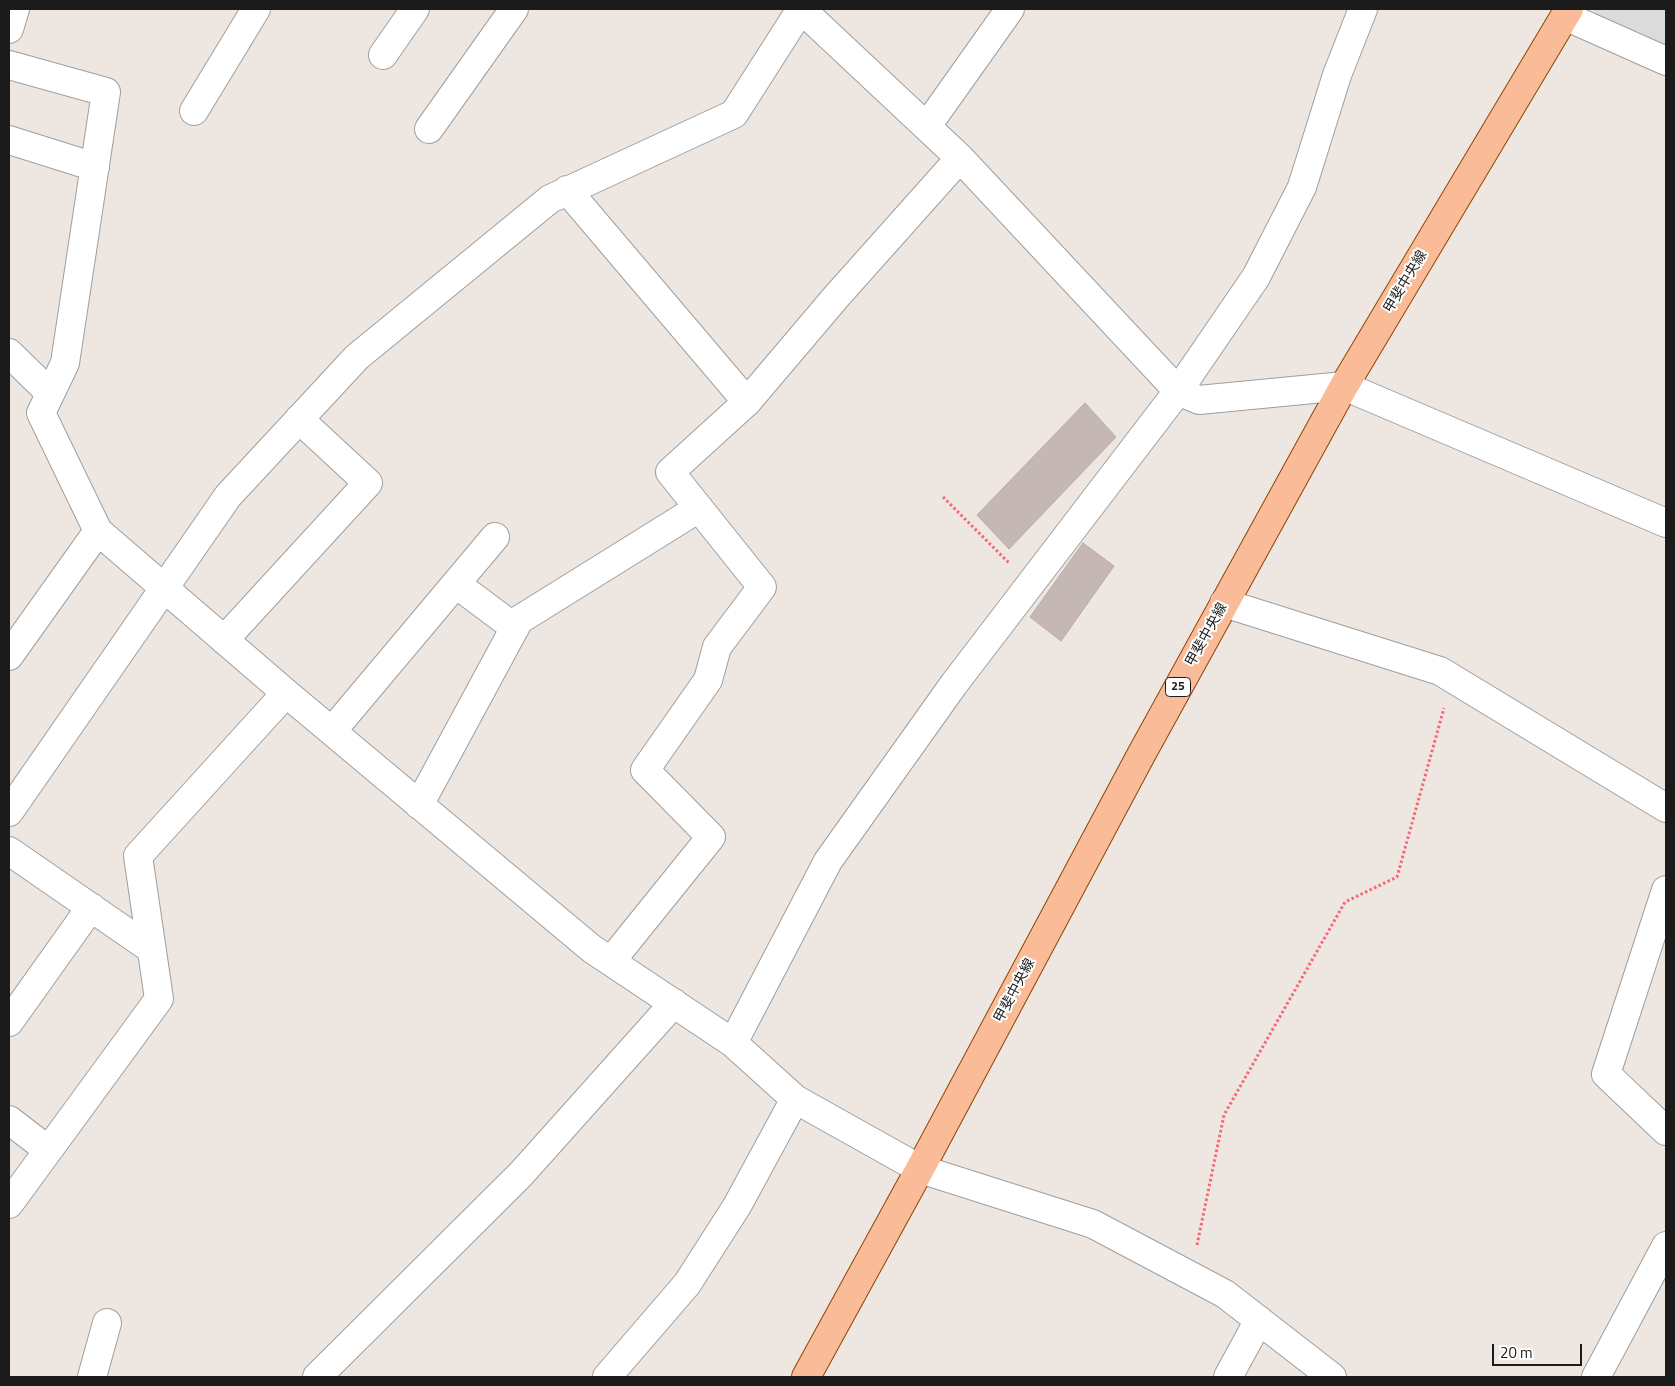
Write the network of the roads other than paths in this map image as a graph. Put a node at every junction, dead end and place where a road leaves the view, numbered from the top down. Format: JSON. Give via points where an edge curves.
{"nodes":[{"id":1,"x":15,"y":9,"type":"edge"},
{"id":2,"x":256,"y":9,"type":"edge"},
{"id":3,"x":415,"y":9,"type":"edge"},
{"id":4,"x":514,"y":9,"type":"edge"},
{"id":5,"x":801,"y":9,"type":"edge"},
{"id":6,"x":1010,"y":9,"type":"edge"},
{"id":7,"x":1363,"y":9,"type":"edge"},
{"id":8,"x":1567,"y":12,"type":"edge"},
{"id":9,"x":9,"y":28,"type":"edge"},
{"id":10,"x":383,"y":55,"type":"dead end"},
{"id":11,"x":1666,"y":61,"type":"edge"},
{"id":12,"x":9,"y":65,"type":"edge"},
{"id":13,"x":194,"y":111,"type":"dead end"},
{"id":14,"x":927,"y":126,"type":"junction"},
{"id":15,"x":429,"y":129,"type":"dead end"},
{"id":16,"x":9,"y":140,"type":"edge"},
{"id":17,"x":960,"y":158,"type":"junction"},
{"id":18,"x":95,"y":167,"type":"junction"},
{"id":19,"x":567,"y":190,"type":"junction"},
{"id":20,"x":9,"y":352,"type":"edge"},
{"id":21,"x":1344,"y":386,"type":"junction"},
{"id":22,"x":1178,"y":391,"type":"junction"},
{"id":23,"x":50,"y":393,"type":"junction"},
{"id":24,"x":747,"y":402,"type":"junction"},
{"id":25,"x":299,"y":420,"type":"junction"},
{"id":26,"x":699,"y":508,"type":"junction"},
{"id":27,"x":1666,"y":523,"type":"edge"},
{"id":28,"x":98,"y":531,"type":"junction"},
{"id":29,"x":495,"y":537,"type":"dead end"},
{"id":30,"x":456,"y":584,"type":"junction"},
{"id":31,"x":166,"y":589,"type":"junction"},
{"id":32,"x":1224,"y":603,"type":"junction"},
{"id":33,"x":515,"y":628,"type":"junction"},
{"id":34,"x":224,"y":640,"type":"junction"},
{"id":35,"x":9,"y":656,"type":"edge"},
{"id":36,"x":286,"y":693,"type":"junction"},
{"id":37,"x":332,"y":731,"type":"junction"},
{"id":38,"x":419,"y":805,"type":"junction"},
{"id":39,"x":1666,"y":808,"type":"edge"},
{"id":40,"x":9,"y":812,"type":"edge"},
{"id":41,"x":9,"y":851,"type":"edge"},
{"id":42,"x":1666,"y":890,"type":"edge"},
{"id":43,"x":91,"y":907,"type":"junction"},
{"id":44,"x":152,"y":949,"type":"junction"},
{"id":45,"x":611,"y":962,"type":"junction"},
{"id":46,"x":674,"y":1003,"type":"junction"},
{"id":47,"x":9,"y":1022,"type":"edge"},
{"id":48,"x":733,"y":1043,"type":"junction"},
{"id":49,"x":795,"y":1099,"type":"junction"},
{"id":50,"x":9,"y":1120,"type":"edge"},
{"id":51,"x":1666,"y":1131,"type":"edge"},
{"id":52,"x":48,"y":1150,"type":"junction"},
{"id":53,"x":920,"y":1169,"type":"junction"},
{"id":54,"x":9,"y":1204,"type":"edge"},
{"id":55,"x":1666,"y":1246,"type":"edge"},
{"id":56,"x":1260,"y":1320,"type":"junction"},
{"id":57,"x":108,"y":1323,"type":"dead end"},
{"id":58,"x":92,"y":1377,"type":"edge"},
{"id":59,"x":317,"y":1377,"type":"edge"},
{"id":60,"x":607,"y":1377,"type":"edge"},
{"id":61,"x":806,"y":1377,"type":"edge"},
{"id":62,"x":1228,"y":1377,"type":"edge"},
{"id":63,"x":1332,"y":1377,"type":"edge"},
{"id":64,"x":1596,"y":1377,"type":"edge"}],
"edges":[{"from":1,"to":9,"type":"street"},
{"from":2,"to":13,"type":"street"},
{"from":3,"to":10,"type":"street"},
{"from":4,"to":15,"type":"street"},
{"from":5,"to":14,"type":"street"},
{"from":5,"to":19,"type":"street","via":[[734,114]]},
{"from":6,"to":14,"type":"street"},
{"from":7,"to":22,"type":"street","via":[[1337,75],[1302,187],[1256,277]]},
{"from":8,"to":11,"type":"street"},
{"from":8,"to":21,"type":"main road","name":"甲斐中央線","number":"25"},
{"from":12,"to":18,"type":"street","via":[[106,92]]},
{"from":14,"to":17,"type":"street"},
{"from":16,"to":18,"type":"street"},
{"from":17,"to":22,"type":"street"},
{"from":17,"to":24,"type":"street"},
{"from":18,"to":23,"type":"street","via":[[65,363]]},
{"from":19,"to":24,"type":"street"},
{"from":19,"to":25,"type":"street","via":[[550,198],[357,357]]},
{"from":20,"to":23,"type":"street"},
{"from":21,"to":22,"type":"street","via":[[1199,400]]},
{"from":21,"to":27,"type":"street"},
{"from":21,"to":32,"type":"main road","name":"甲斐中央線","number":"25"},
{"from":22,"to":48,"type":"street","via":[[954,684],[828,861]]},
{"from":23,"to":28,"type":"street","via":[[41,413]]},
{"from":24,"to":26,"type":"street","via":[[670,472]]},
{"from":25,"to":31,"type":"street","via":[[228,496]]},
{"from":25,"to":34,"type":"street","via":[[368,483]]},
{"from":26,"to":33,"type":"street","via":[[519,620]]},
{"from":26,"to":45,"type":"street","via":[[762,587],[717,647],[708,680],[645,770],[711,836]]},
{"from":28,"to":31,"type":"street"},
{"from":28,"to":35,"type":"street"},
{"from":29,"to":30,"type":"street"},
{"from":30,"to":33,"type":"street"},
{"from":30,"to":37,"type":"street"},
{"from":31,"to":34,"type":"street"},
{"from":31,"to":40,"type":"street"},
{"from":32,"to":39,"type":"street","via":[[1440,671]]},
{"from":32,"to":53,"type":"main road","name":"甲斐中央線","number":"25"},
{"from":33,"to":38,"type":"street"},
{"from":34,"to":36,"type":"street"},
{"from":36,"to":37,"type":"street"},
{"from":36,"to":44,"type":"street","via":[[138,856]]},
{"from":37,"to":38,"type":"street"},
{"from":38,"to":45,"type":"street"},
{"from":41,"to":43,"type":"street"},
{"from":42,"to":51,"type":"street","via":[[1606,1074]]},
{"from":43,"to":44,"type":"street"},
{"from":43,"to":47,"type":"street"},
{"from":44,"to":52,"type":"street","via":[[159,998]]},
{"from":45,"to":46,"type":"street"},
{"from":46,"to":48,"type":"street"},
{"from":46,"to":59,"type":"street","via":[[521,1174]]},
{"from":48,"to":49,"type":"street"},
{"from":49,"to":53,"type":"street"},
{"from":49,"to":60,"type":"street","via":[[737,1206],[687,1284]]},
{"from":50,"to":52,"type":"street"},
{"from":52,"to":54,"type":"street"},
{"from":53,"to":56,"type":"street","via":[[1094,1224],[1225,1294]]},
{"from":53,"to":61,"type":"main road","name":"甲斐中央線","number":"25"},
{"from":55,"to":64,"type":"street"},
{"from":56,"to":62,"type":"street"},
{"from":56,"to":63,"type":"street"},
{"from":57,"to":58,"type":"street"}]}
